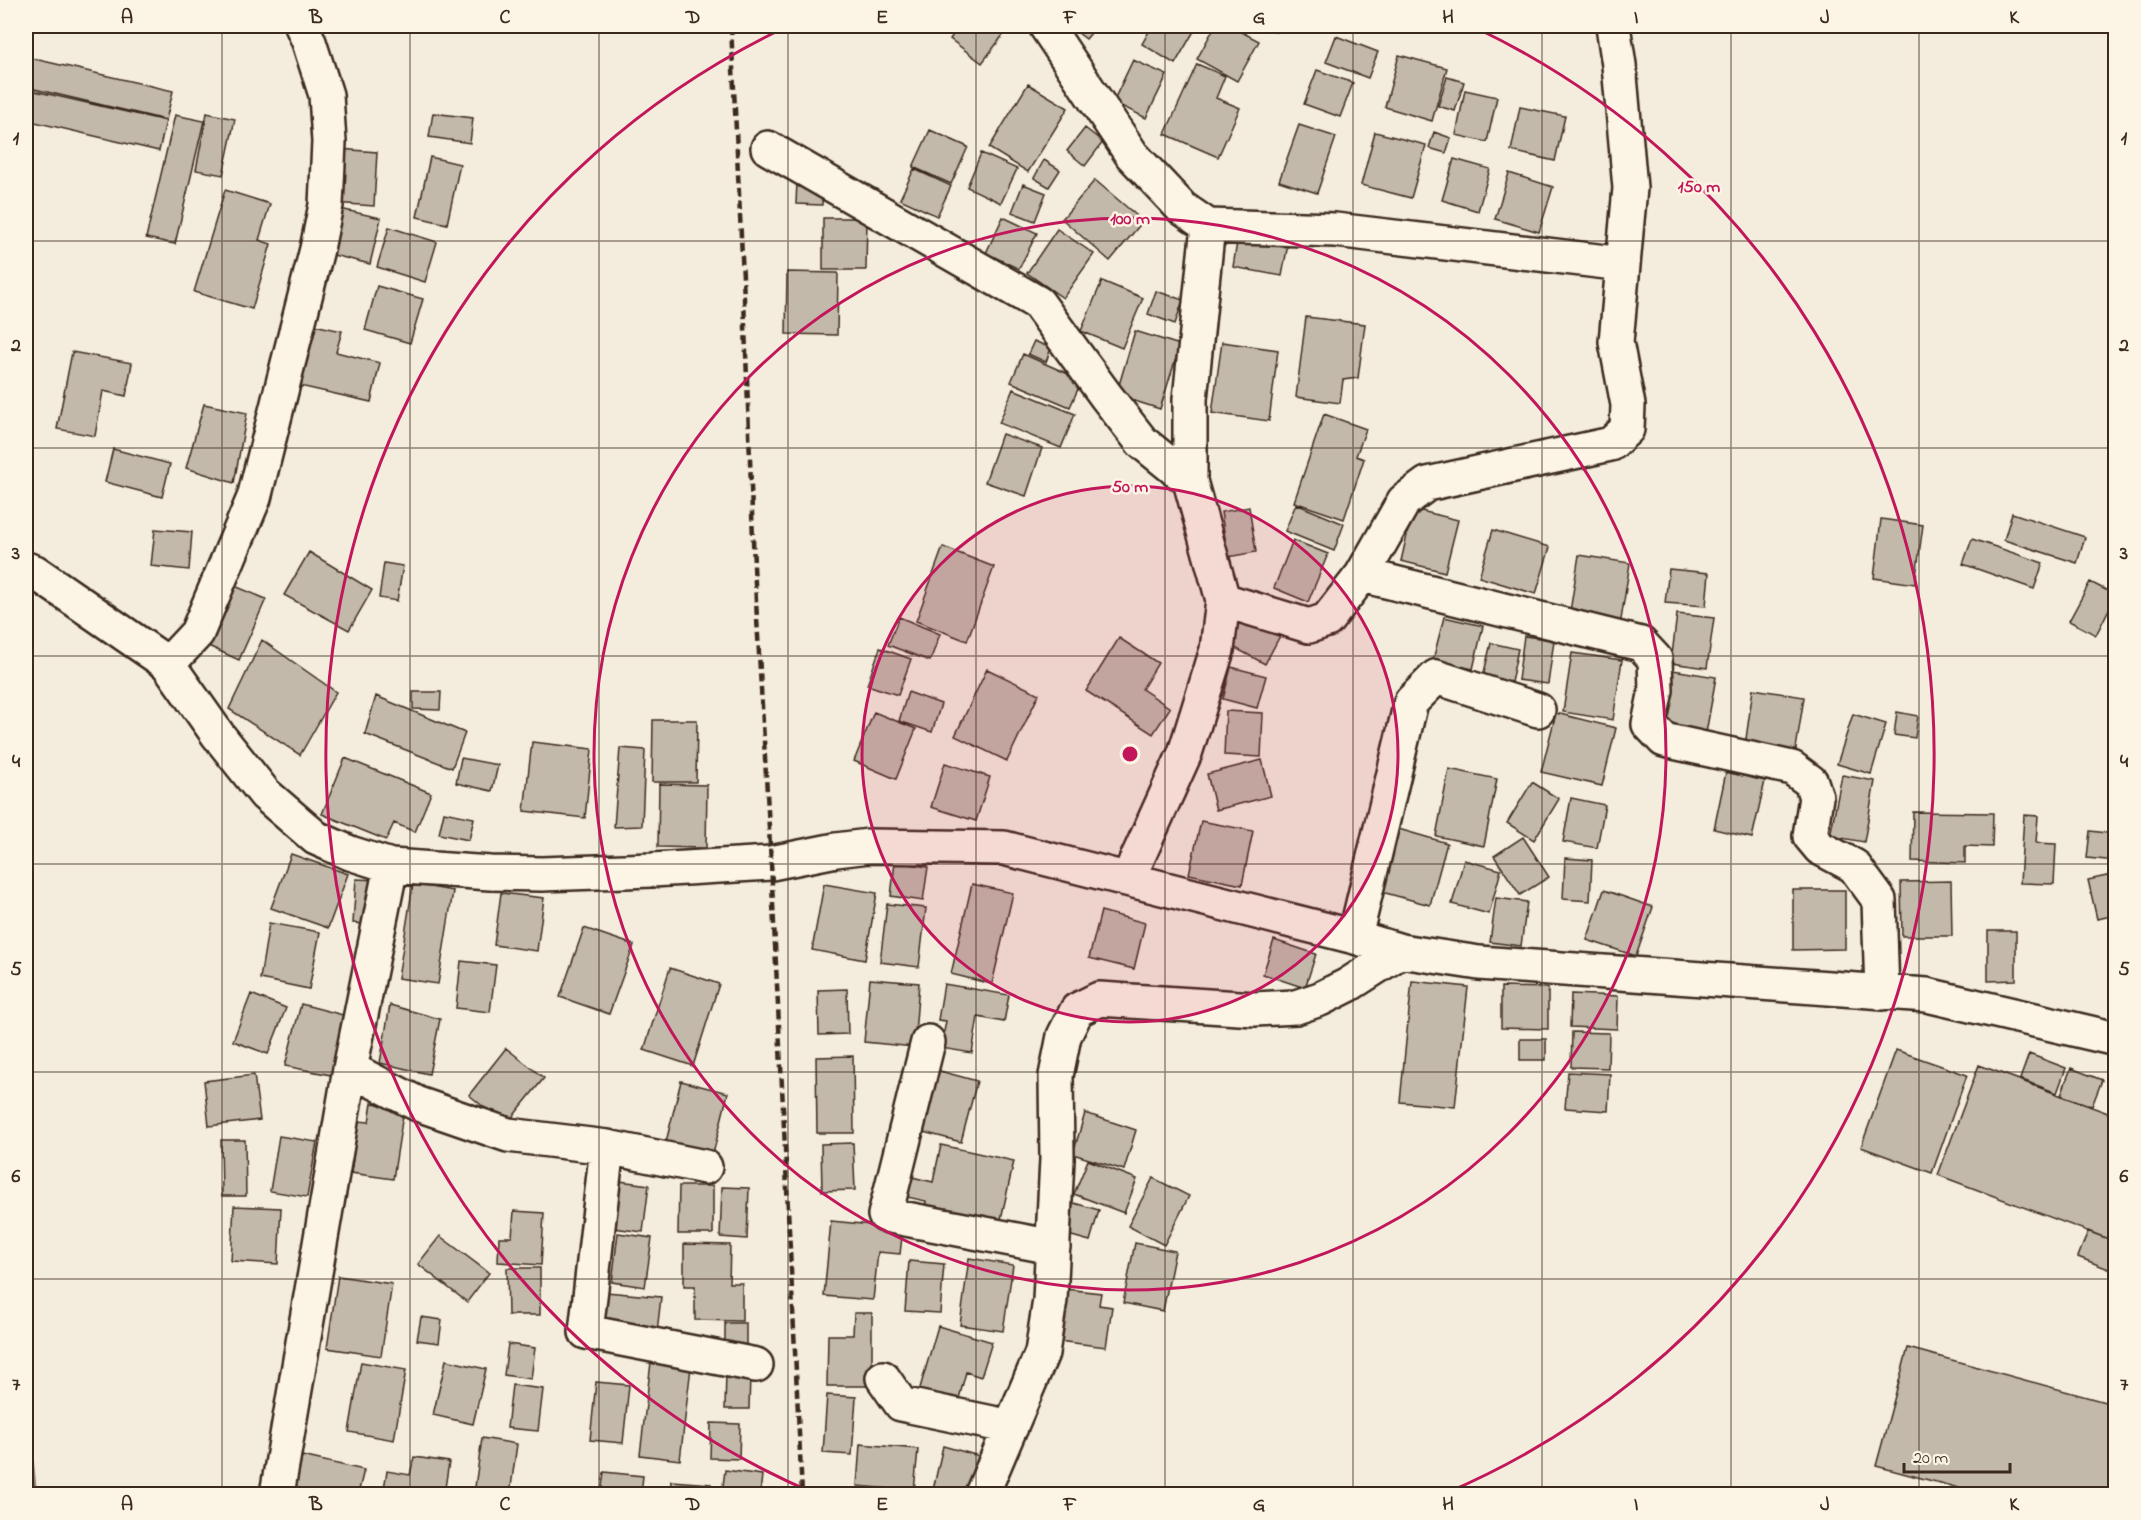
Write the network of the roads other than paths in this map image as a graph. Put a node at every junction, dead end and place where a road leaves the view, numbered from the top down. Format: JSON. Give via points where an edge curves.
{"nodes":[{"id":1,"x":302,"y":26,"type":"edge"},
{"id":2,"x":1046,"y":26,"type":"edge"},
{"id":3,"x":1613,"y":26,"type":"edge"},
{"id":4,"x":768,"y":148,"type":"dead end"},
{"id":5,"x":1208,"y":226,"type":"junction"},
{"id":6,"x":1623,"y":264,"type":"junction"},
{"id":7,"x":1190,"y":481,"type":"junction"},
{"id":8,"x":26,"y":569,"type":"edge"},
{"id":9,"x":1362,"y":575,"type":"junction"},
{"id":10,"x":1223,"y":600,"type":"junction"},
{"id":11,"x":168,"y":664,"type":"junction"},
{"id":12,"x":1538,"y":710,"type":"dead end"},
{"id":13,"x":391,"y":866,"type":"junction"},
{"id":14,"x":1128,"y":879,"type":"junction"},
{"id":15,"x":1356,"y":937,"type":"junction"},
{"id":16,"x":1401,"y":951,"type":"junction"},
{"id":17,"x":1882,"y":993,"type":"junction"},
{"id":18,"x":2115,"y":1039,"type":"edge"},
{"id":19,"x":928,"y":1042,"type":"dead end"},
{"id":20,"x":350,"y":1069,"type":"junction"},
{"id":21,"x":607,"y":1147,"type":"junction"},
{"id":22,"x":705,"y":1167,"type":"dead end"},
{"id":23,"x":1053,"y":1247,"type":"junction"},
{"id":24,"x":756,"y":1365,"type":"dead end"},
{"id":25,"x":883,"y":1378,"type":"dead end"},
{"id":26,"x":1011,"y":1427,"type":"junction"},
{"id":27,"x":277,"y":1494,"type":"edge"},
{"id":28,"x":982,"y":1494,"type":"edge"}],
"edges":[{"from":1,"to":11,"type":"street","via":[[326,95],[326,206],[317,249],[254,498],[197,633]]},
{"from":2,"to":5,"type":"street","via":[[1132,155],[1182,208]]},
{"from":3,"to":6,"type":"street","via":[[1630,188]]},
{"from":4,"to":7,"type":"street","via":[[1038,303],[1142,442]]},
{"from":5,"to":6,"type":"street","via":[[1335,230]]},
{"from":5,"to":7,"type":"street","via":[[1190,399]]},
{"from":6,"to":9,"type":"street","via":[[1616,342],[1628,405],[1627,429],[1611,444],[1427,484],[1404,501]]},
{"from":7,"to":10,"type":"street"},
{"from":8,"to":11,"type":"street"},
{"from":9,"to":10,"type":"street","via":[[1327,620],[1309,626]]},
{"from":9,"to":17,"type":"street","via":[[1641,644],[1655,659],[1656,690],[1649,724],[1664,740],[1792,768],[1811,782],[1816,797],[1810,836],[1820,848],[1854,866],[1879,900]]},
{"from":10,"to":14,"type":"street","via":[[1217,650],[1185,753]]},
{"from":11,"to":13,"type":"street","via":[[265,794],[316,838]]},
{"from":12,"to":15,"type":"street","via":[[1436,677],[1411,702]]},
{"from":13,"to":14,"type":"street","via":[[553,873],[771,863],[869,846],[1004,848]]},
{"from":13,"to":20,"type":"street"},
{"from":14,"to":15,"type":"street"},
{"from":15,"to":16,"type":"street"},
{"from":16,"to":17,"type":"street","via":[[1479,963]]},
{"from":16,"to":23,"type":"street","via":[[1348,985],[1296,1007],[1099,999],[1077,1010],[1064,1036],[1056,1076]]},
{"from":17,"to":18,"type":"street","via":[[1927,995]]},
{"from":19,"to":23,"type":"street","via":[[885,1215]]},
{"from":20,"to":21,"type":"street","via":[[418,1104],[508,1135]]},
{"from":20,"to":27,"type":"street"},
{"from":21,"to":22,"type":"street"},
{"from":21,"to":24,"type":"street","via":[[586,1332]]},
{"from":23,"to":26,"type":"street","via":[[1042,1353]]},
{"from":25,"to":26,"type":"street","via":[[901,1404]]},
{"from":26,"to":28,"type":"street"}]}
